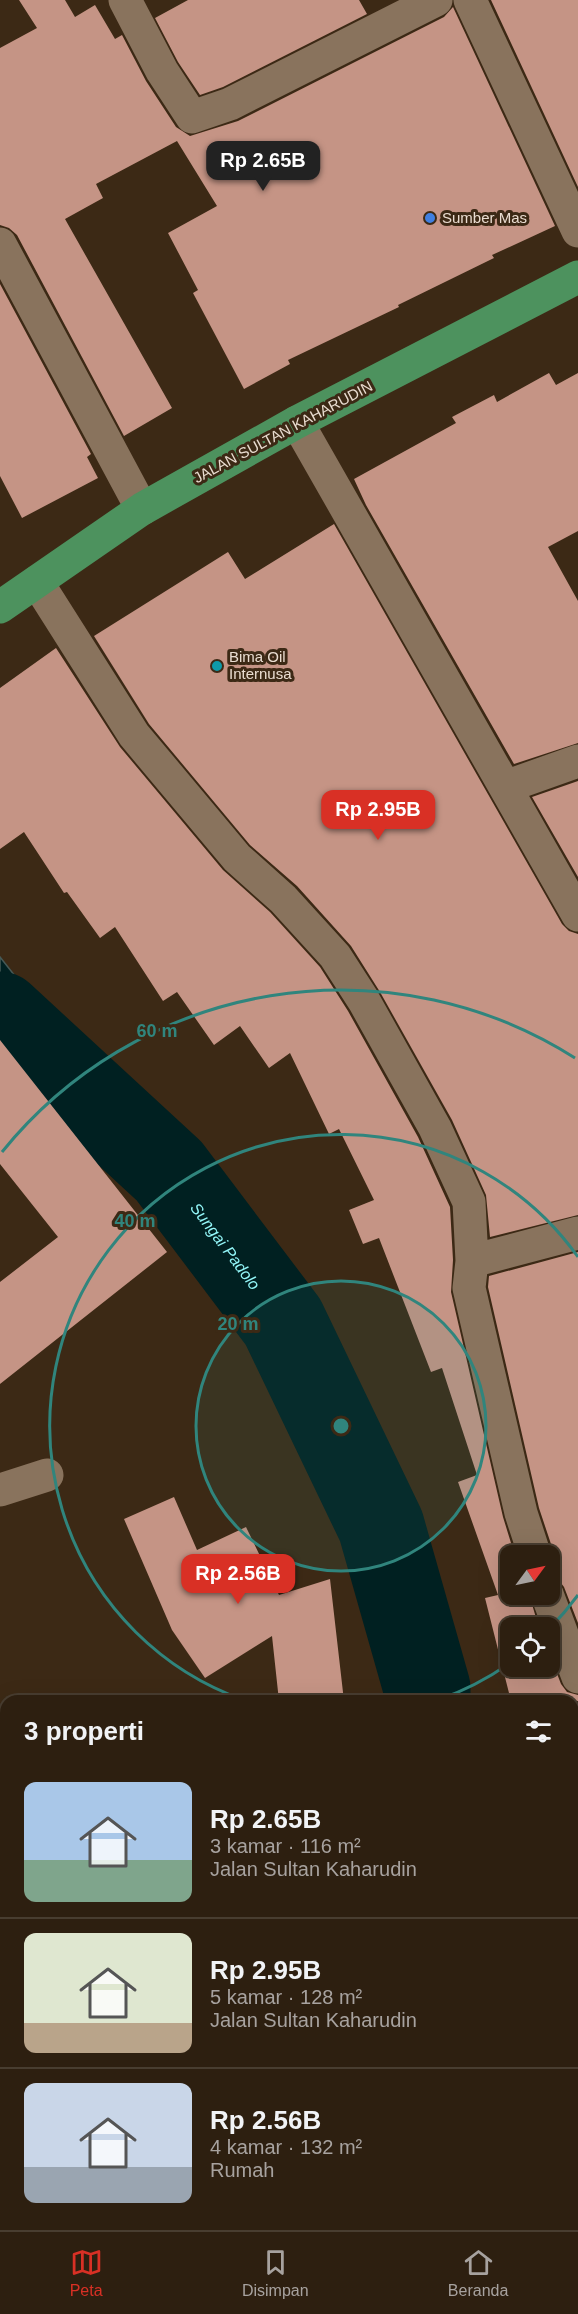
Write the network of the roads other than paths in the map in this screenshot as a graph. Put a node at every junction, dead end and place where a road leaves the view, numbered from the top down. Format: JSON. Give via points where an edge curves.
{"nodes":[{"id":1,"x":125,"y":0,"type":"edge"},
{"id":2,"x":436,"y":0,"type":"edge"},
{"id":3,"x":470,"y":0,"type":"edge"},
{"id":4,"x":578,"y":231,"type":"edge"},
{"id":5,"x":0,"y":244,"type":"edge"},
{"id":6,"x":578,"y":277,"type":"edge"},
{"id":7,"x":297,"y":422,"type":"junction"},
{"id":8,"x":142,"y":509,"type":"junction"},
{"id":9,"x":37,"y":582,"type":"junction"},
{"id":10,"x":0,"y":607,"type":"edge"},
{"id":11,"x":578,"y":761,"type":"edge"},
{"id":12,"x":505,"y":787,"type":"junction"},
{"id":13,"x":578,"y":915,"type":"edge"},
{"id":14,"x":578,"y":1233,"type":"edge"},
{"id":15,"x":472,"y":1261,"type":"junction"},
{"id":16,"x":47,"y":1474,"type":"dead end"},
{"id":17,"x":0,"y":1490,"type":"edge"},
{"id":18,"x":531,"y":1545,"type":"edge"},
{"id":19,"x":551,"y":1605,"type":"edge"},
{"id":20,"x":578,"y":1677,"type":"edge"}],
"edges":[{"from":1,"to":2,"type":"street","via":[[171,87],[192,117],[230,104]]},
{"from":3,"to":4,"type":"street"},
{"from":5,"to":8,"type":"street"},
{"from":6,"to":7,"type":"highway","name":"JALAN SULTAN KAHARUDIN"},
{"from":7,"to":8,"type":"highway","name":"JALAN SULTAN KAHARUDIN"},
{"from":7,"to":12,"type":"street"},
{"from":8,"to":9,"type":"highway","name":"JALAN SULTAN KAHARUDIN"},
{"from":9,"to":10,"type":"highway","name":"JALAN SULTAN KAHARUDIN"},
{"from":9,"to":15,"type":"street","via":[[134,735],[237,858],[283,899],[335,956],[364,1001],[435,1128],[469,1202]]},
{"from":11,"to":12,"type":"street"},
{"from":12,"to":13,"type":"street"},
{"from":14,"to":15,"type":"street"},
{"from":15,"to":18,"type":"street","via":[[469,1288]]},
{"from":16,"to":17,"type":"street"},
{"from":19,"to":20,"type":"street"}]}
